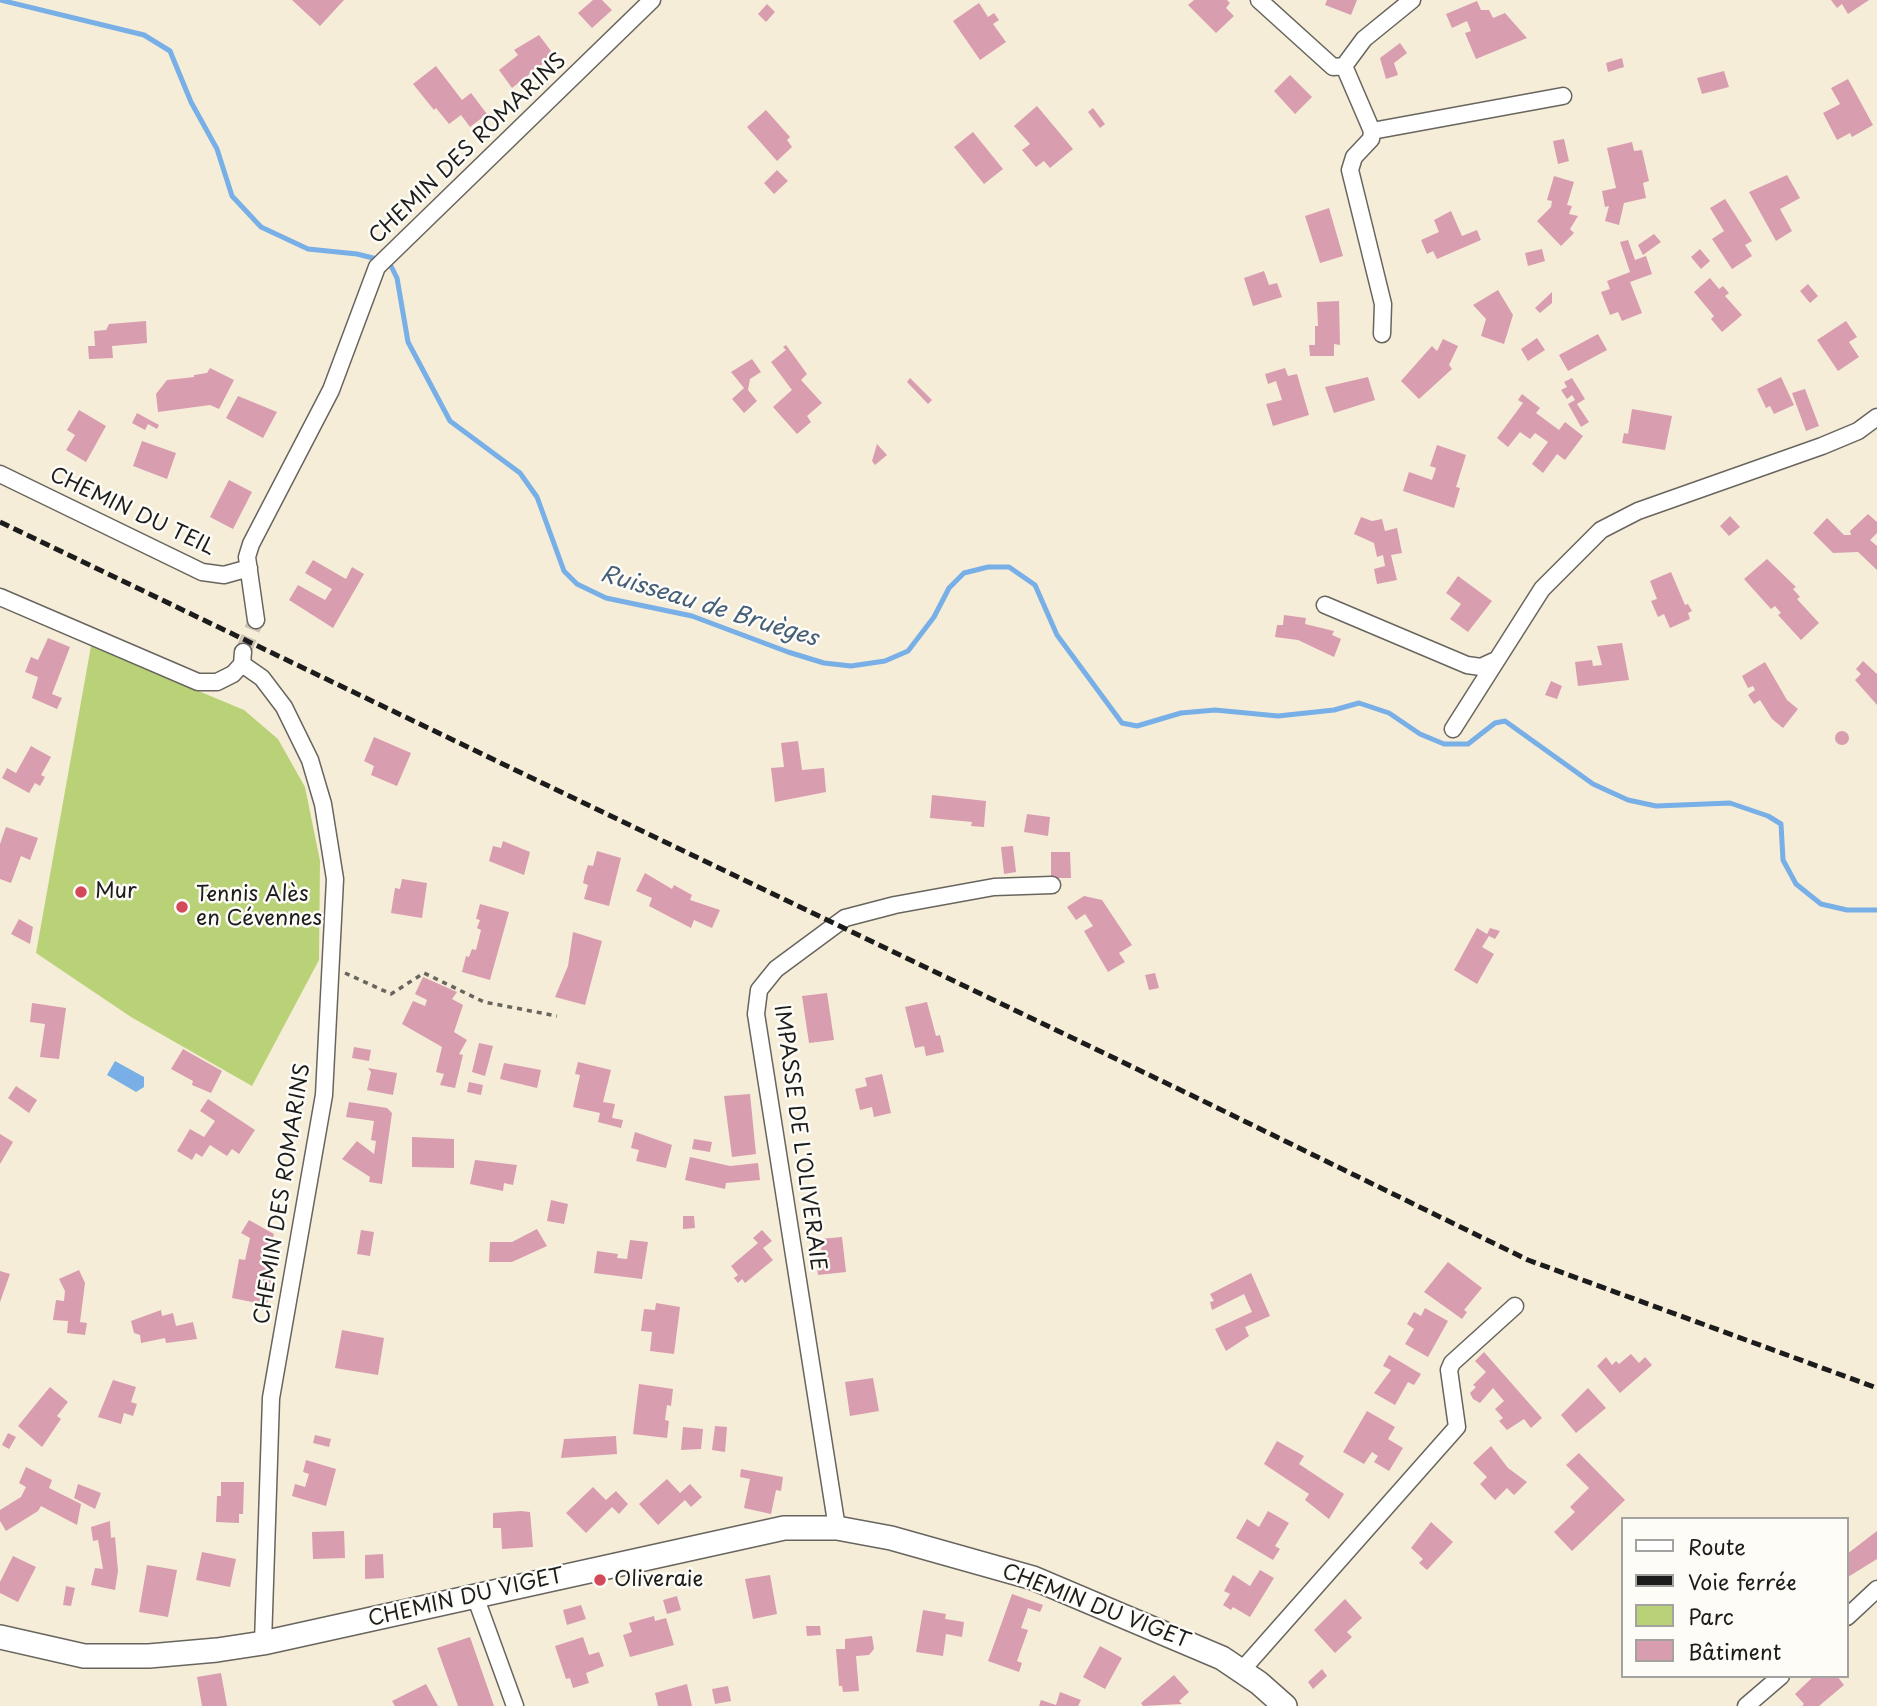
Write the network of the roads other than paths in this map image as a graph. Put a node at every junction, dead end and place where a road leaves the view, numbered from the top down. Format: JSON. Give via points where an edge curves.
{"nodes":[{"id":1,"x":652,"y":0,"type":"edge"},
{"id":2,"x":1259,"y":0,"type":"edge"},
{"id":3,"x":1412,"y":0,"type":"edge"},
{"id":4,"x":1344,"y":66,"type":"junction"},
{"id":5,"x":1563,"y":96,"type":"dead end"},
{"id":6,"x":1371,"y":131,"type":"junction"},
{"id":7,"x":1382,"y":334,"type":"dead end"},
{"id":8,"x":1877,"y":417,"type":"edge"},
{"id":9,"x":0,"y":474,"type":"edge"},
{"id":10,"x":249,"y":568,"type":"junction"},
{"id":11,"x":0,"y":597,"type":"edge"},
{"id":12,"x":1325,"y":605,"type":"dead end"},
{"id":13,"x":257,"y":620,"type":"tunnel mouth"},
{"id":14,"x":1494,"y":661,"type":"junction"},
{"id":15,"x":1453,"y":729,"type":"dead end"},
{"id":16,"x":1052,"y":885,"type":"dead end"},
{"id":17,"x":1515,"y":1306,"type":"dead end"},
{"id":18,"x":837,"y":1528,"type":"junction"},
{"id":19,"x":1877,"y":1589,"type":"edge"},
{"id":20,"x":475,"y":1597,"type":"junction"},
{"id":21,"x":1849,"y":1615,"type":"edge"},
{"id":22,"x":0,"y":1637,"type":"edge"},
{"id":23,"x":263,"y":1643,"type":"junction"},
{"id":24,"x":1242,"y":1670,"type":"junction"},
{"id":25,"x":1779,"y":1678,"type":"edge"},
{"id":26,"x":515,"y":1706,"type":"edge"},
{"id":27,"x":1285,"y":1706,"type":"edge"},
{"id":28,"x":1746,"y":1706,"type":"edge"}],
"edges":[{"from":1,"to":10,"type":"street","name":"CHEMIN DES ROMARINS","via":[[377,267],[331,390],[251,544]]},
{"from":2,"to":4,"type":"street","via":[[1320,57],[1333,67]]},
{"from":3,"to":4,"type":"street","via":[[1364,39]]},
{"from":4,"to":6,"type":"street"},
{"from":5,"to":6,"type":"street"},
{"from":6,"to":7,"type":"street","via":[[1371,139],[1354,157],[1350,170],[1383,304]]},
{"from":8,"to":14,"type":"street","via":[[1858,431],[1822,446],[1638,511],[1601,530],[1542,589]]},
{"from":9,"to":10,"type":"street","name":"CHEMIN DU TEIL","via":[[202,572],[224,575]]},
{"from":10,"to":13,"type":"street","name":"CHEMIN DES ROMARINS"},
{"from":11,"to":23,"type":"street","name":"CHEMIN DES ROMARINS","via":[[198,682],[218,682],[233,674],[242,658],[284,707],[310,760],[323,804],[334,878],[324,1096],[271,1398]]},
{"from":12,"to":14,"type":"street","via":[[1467,665],[1481,667]]},
{"from":14,"to":15,"type":"street"},
{"from":16,"to":18,"type":"street","name":"IMPASSE DE L'OLIVERAIE","via":[[994,887],[845,918],[776,969],[759,990],[756,1014]]},
{"from":17,"to":24,"type":"street","via":[[1452,1363],[1449,1370],[1457,1427]]},
{"from":18,"to":20,"type":"street","name":"CHEMIN DU VIGET","via":[[785,1528]]},
{"from":18,"to":24,"type":"street","name":"CHEMIN DU VIGET","via":[[891,1538],[1033,1578],[1163,1631]]},
{"from":19,"to":21,"type":"street"},
{"from":20,"to":23,"type":"street","name":"CHEMIN DU VIGET"},
{"from":20,"to":26,"type":"street"},
{"from":22,"to":23,"type":"street","name":"CHEMIN DU VIGET","via":[[84,1656],[129,1657]]},
{"from":24,"to":27,"type":"street","name":"CHEMIN DU VIGET"},
{"from":25,"to":28,"type":"street"}]}
